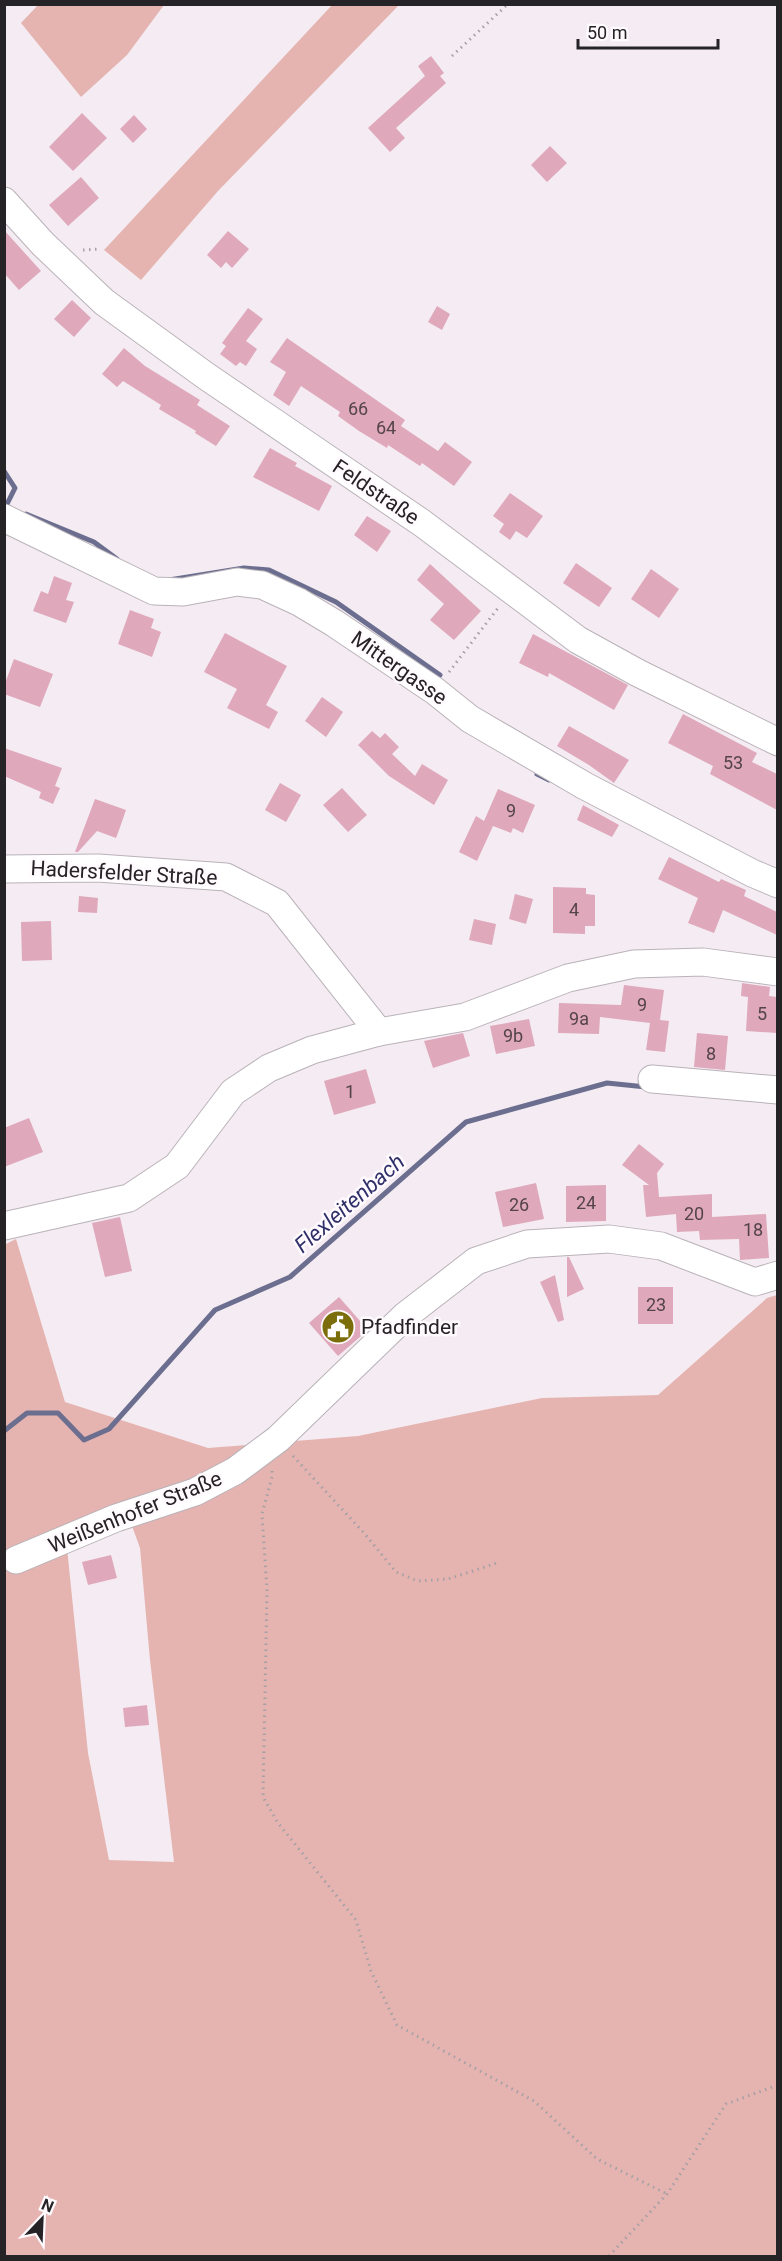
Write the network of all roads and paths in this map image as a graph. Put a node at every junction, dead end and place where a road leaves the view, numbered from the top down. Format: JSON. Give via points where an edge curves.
{"nodes":[{"id":1,"x":507,"y":4,"type":"edge"},
{"id":2,"x":452,"y":56,"type":"dead end"},
{"id":3,"x":4,"y":201,"type":"edge"},
{"id":4,"x":4,"y":518,"type":"edge"},
{"id":5,"x":512,"y":590,"type":"junction"},
{"id":6,"x":435,"y":691,"type":"junction"},
{"id":7,"x":777,"y":742,"type":"edge"},
{"id":8,"x":7,"y":866,"type":"edge"},
{"id":9,"x":777,"y":884,"type":"edge"},
{"id":10,"x":777,"y":972,"type":"edge"},
{"id":11,"x":379,"y":1032,"type":"junction"},
{"id":12,"x":651,"y":1079,"type":"dead end"},
{"id":13,"x":777,"y":1089,"type":"edge"},
{"id":14,"x":4,"y":1226,"type":"edge"},
{"id":15,"x":777,"y":1275,"type":"edge"},
{"id":16,"x":274,"y":1442,"type":"junction"},
{"id":17,"x":16,"y":1560,"type":"dead end"},
{"id":18,"x":496,"y":1563,"type":"dead end"},
{"id":19,"x":777,"y":2085,"type":"edge"},
{"id":20,"x":668,"y":2194,"type":"junction"},
{"id":21,"x":609,"y":2256,"type":"edge"}],
"edges":[{"from":1,"to":2,"type":"path"},
{"from":3,"to":5,"type":"street","name":"Feldstraße","via":[[104,302]]},
{"from":4,"to":6,"type":"street","name":"Mittergasse","via":[[154,591],[183,592],[237,582],[261,585],[334,623]]},
{"from":5,"to":6,"type":"path"},
{"from":5,"to":7,"type":"street","name":"Feldstraße","via":[[588,645]]},
{"from":6,"to":9,"type":"street","name":"Mittergasse","via":[[470,719],[585,786]]},
{"from":8,"to":11,"type":"street","name":"Hadersfelder Straße","via":[[226,877],[276,903]]},
{"from":10,"to":11,"type":"street","via":[[703,962],[634,964],[568,978],[465,1017]]},
{"from":11,"to":14,"type":"street","via":[[312,1050],[269,1068],[233,1092],[177,1166],[129,1198]]},
{"from":12,"to":13,"type":"street"},
{"from":15,"to":16,"type":"street","name":"Weißenhofer Straße","via":[[755,1282],[662,1246],[609,1239],[527,1244],[476,1261],[405,1316]]},
{"from":16,"to":17,"type":"street","name":"Weißenhofer Straße","via":[[195,1492],[116,1518]]},
{"from":16,"to":18,"type":"path","via":[[364,1533],[396,1572],[418,1581],[448,1579]]},
{"from":16,"to":20,"type":"path","via":[[272,1477],[262,1514],[267,1590],[263,1797],[278,1823],[356,1920],[371,1971],[398,2025],[534,2101],[597,2159]]},
{"from":19,"to":20,"type":"path","via":[[726,2104]]},
{"from":20,"to":21,"type":"path"}]}
